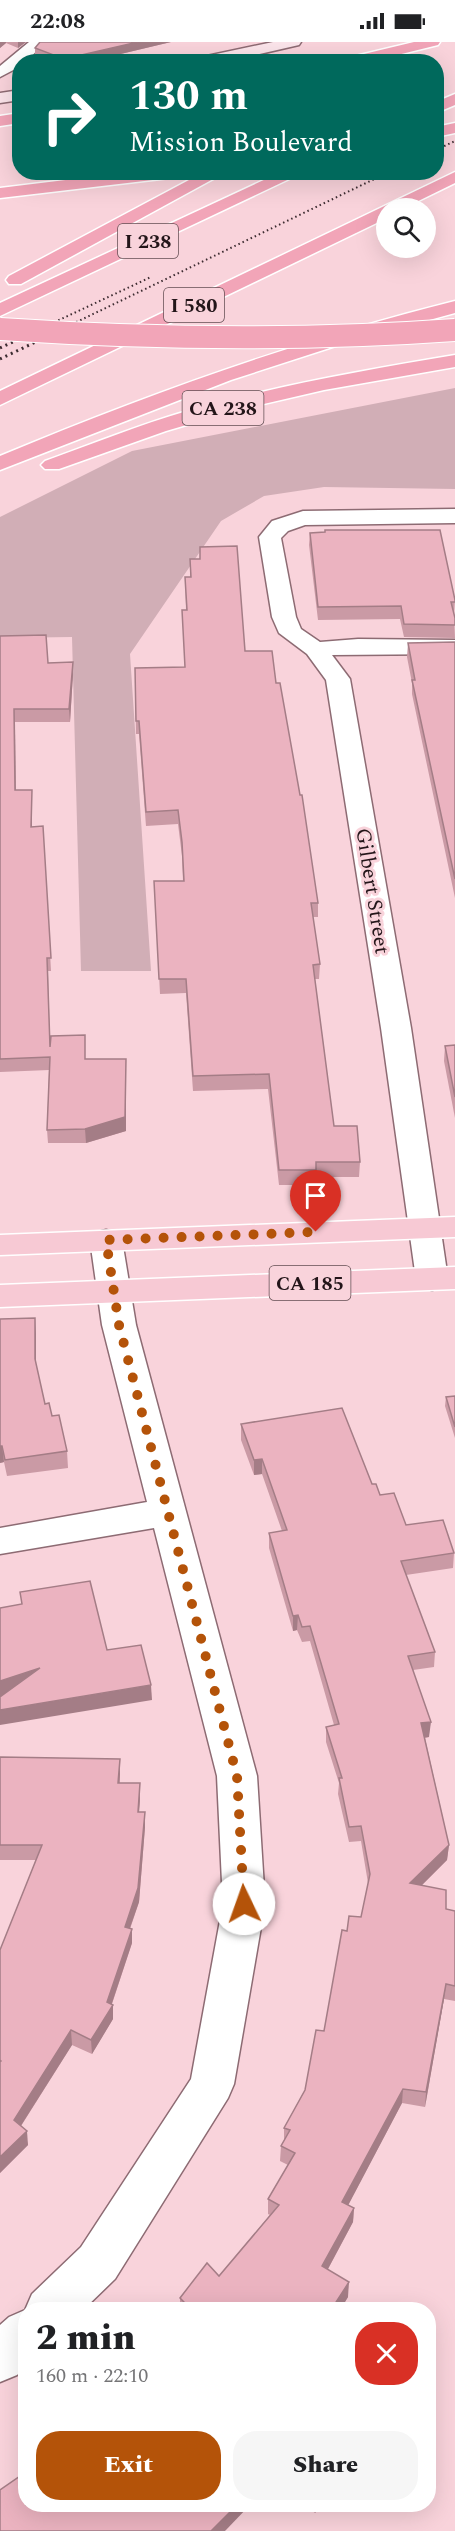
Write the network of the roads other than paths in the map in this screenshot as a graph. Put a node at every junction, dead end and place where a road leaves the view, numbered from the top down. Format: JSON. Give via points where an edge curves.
{"nodes":[{"id":1,"x":38,"y":42,"type":"edge"},
{"id":2,"x":294,"y":42,"type":"edge"},
{"id":3,"x":433,"y":42,"type":"edge"},
{"id":4,"x":25,"y":54,"type":"edge"},
{"id":5,"x":239,"y":54,"type":"edge"},
{"id":6,"x":382,"y":54,"type":"edge"},
{"id":7,"x":455,"y":177,"type":"edge"},
{"id":8,"x":110,"y":180,"type":"edge"},
{"id":9,"x":203,"y":180,"type":"edge"},
{"id":10,"x":279,"y":180,"type":"edge"},
{"id":11,"x":0,"y":193,"type":"edge"},
{"id":12,"x":412,"y":198,"type":"edge"},
{"id":13,"x":376,"y":216,"type":"edge"},
{"id":14,"x":0,"y":288,"type":"edge"},
{"id":15,"x":455,"y":307,"type":"edge"},
{"id":16,"x":0,"y":310,"type":"edge"},
{"id":17,"x":0,"y":329,"type":"edge"},
{"id":18,"x":455,"y":330,"type":"edge"},
{"id":19,"x":455,"y":361,"type":"edge"},
{"id":20,"x":0,"y":399,"type":"edge"},
{"id":21,"x":0,"y":464,"type":"edge"},
{"id":22,"x":0,"y":484,"type":"edge"},
{"id":23,"x":455,"y":516,"type":"edge"},
{"id":24,"x":455,"y":647,"type":"edge"},
{"id":25,"x":315,"y":649,"type":"junction"},
{"id":26,"x":440,"y":1228,"type":"edge"},
{"id":27,"x":106,"y":1240,"type":"junction"},
{"id":28,"x":0,"y":1245,"type":"edge"},
{"id":29,"x":443,"y":1278,"type":"edge"},
{"id":30,"x":112,"y":1291,"type":"junction"},
{"id":31,"x":0,"y":1296,"type":"edge"},
{"id":32,"x":168,"y":1512,"type":"junction"},
{"id":33,"x":0,"y":1541,"type":"edge"},
{"id":34,"x":57,"y":2302,"type":"edge"},
{"id":35,"x":18,"y":2341,"type":"edge"},
{"id":36,"x":0,"y":2358,"type":"edge"}],
"edges":[{"from":1,"to":4,"type":"street"},
{"from":2,"to":5,"type":"main road"},
{"from":3,"to":6,"type":"highway"},
{"from":7,"to":12,"type":"highway"},
{"from":8,"to":11,"type":"highway"},
{"from":9,"to":14,"type":"highway"},
{"from":10,"to":16,"type":"highway","number":"I 238"},
{"from":13,"to":20,"type":"highway","number":"I 580"},
{"from":15,"to":21,"type":"highway","via":[[243,368]]},
{"from":17,"to":18,"type":"highway","bridge":true,"via":[[213,340]]},
{"from":19,"to":22,"type":"highway","number":"CA 238","via":[[352,378],[238,404],[147,431]]},
{"from":23,"to":25,"type":"street","name":"Gilbert Street","via":[[303,518],[280,526],[270,537],[284,617],[291,633]]},
{"from":24,"to":25,"type":"street"},
{"from":25,"to":26,"type":"street","name":"Gilbert Street","via":[[338,679],[396,1028]]},
{"from":26,"to":27,"type":"main road"},
{"from":26,"to":29,"type":"street","name":"Gilbert Street"},
{"from":27,"to":28,"type":"main road"},
{"from":27,"to":30,"type":"street"},
{"from":29,"to":30,"type":"main road","number":"CA 185"},
{"from":30,"to":31,"type":"main road","number":"CA 185"},
{"from":30,"to":32,"type":"street"},
{"from":32,"to":33,"type":"street"},
{"from":32,"to":34,"type":"street","via":[[237,1776],[244,1904],[212,2084],[98,2263]]},
{"from":35,"to":36,"type":"street"}]}
